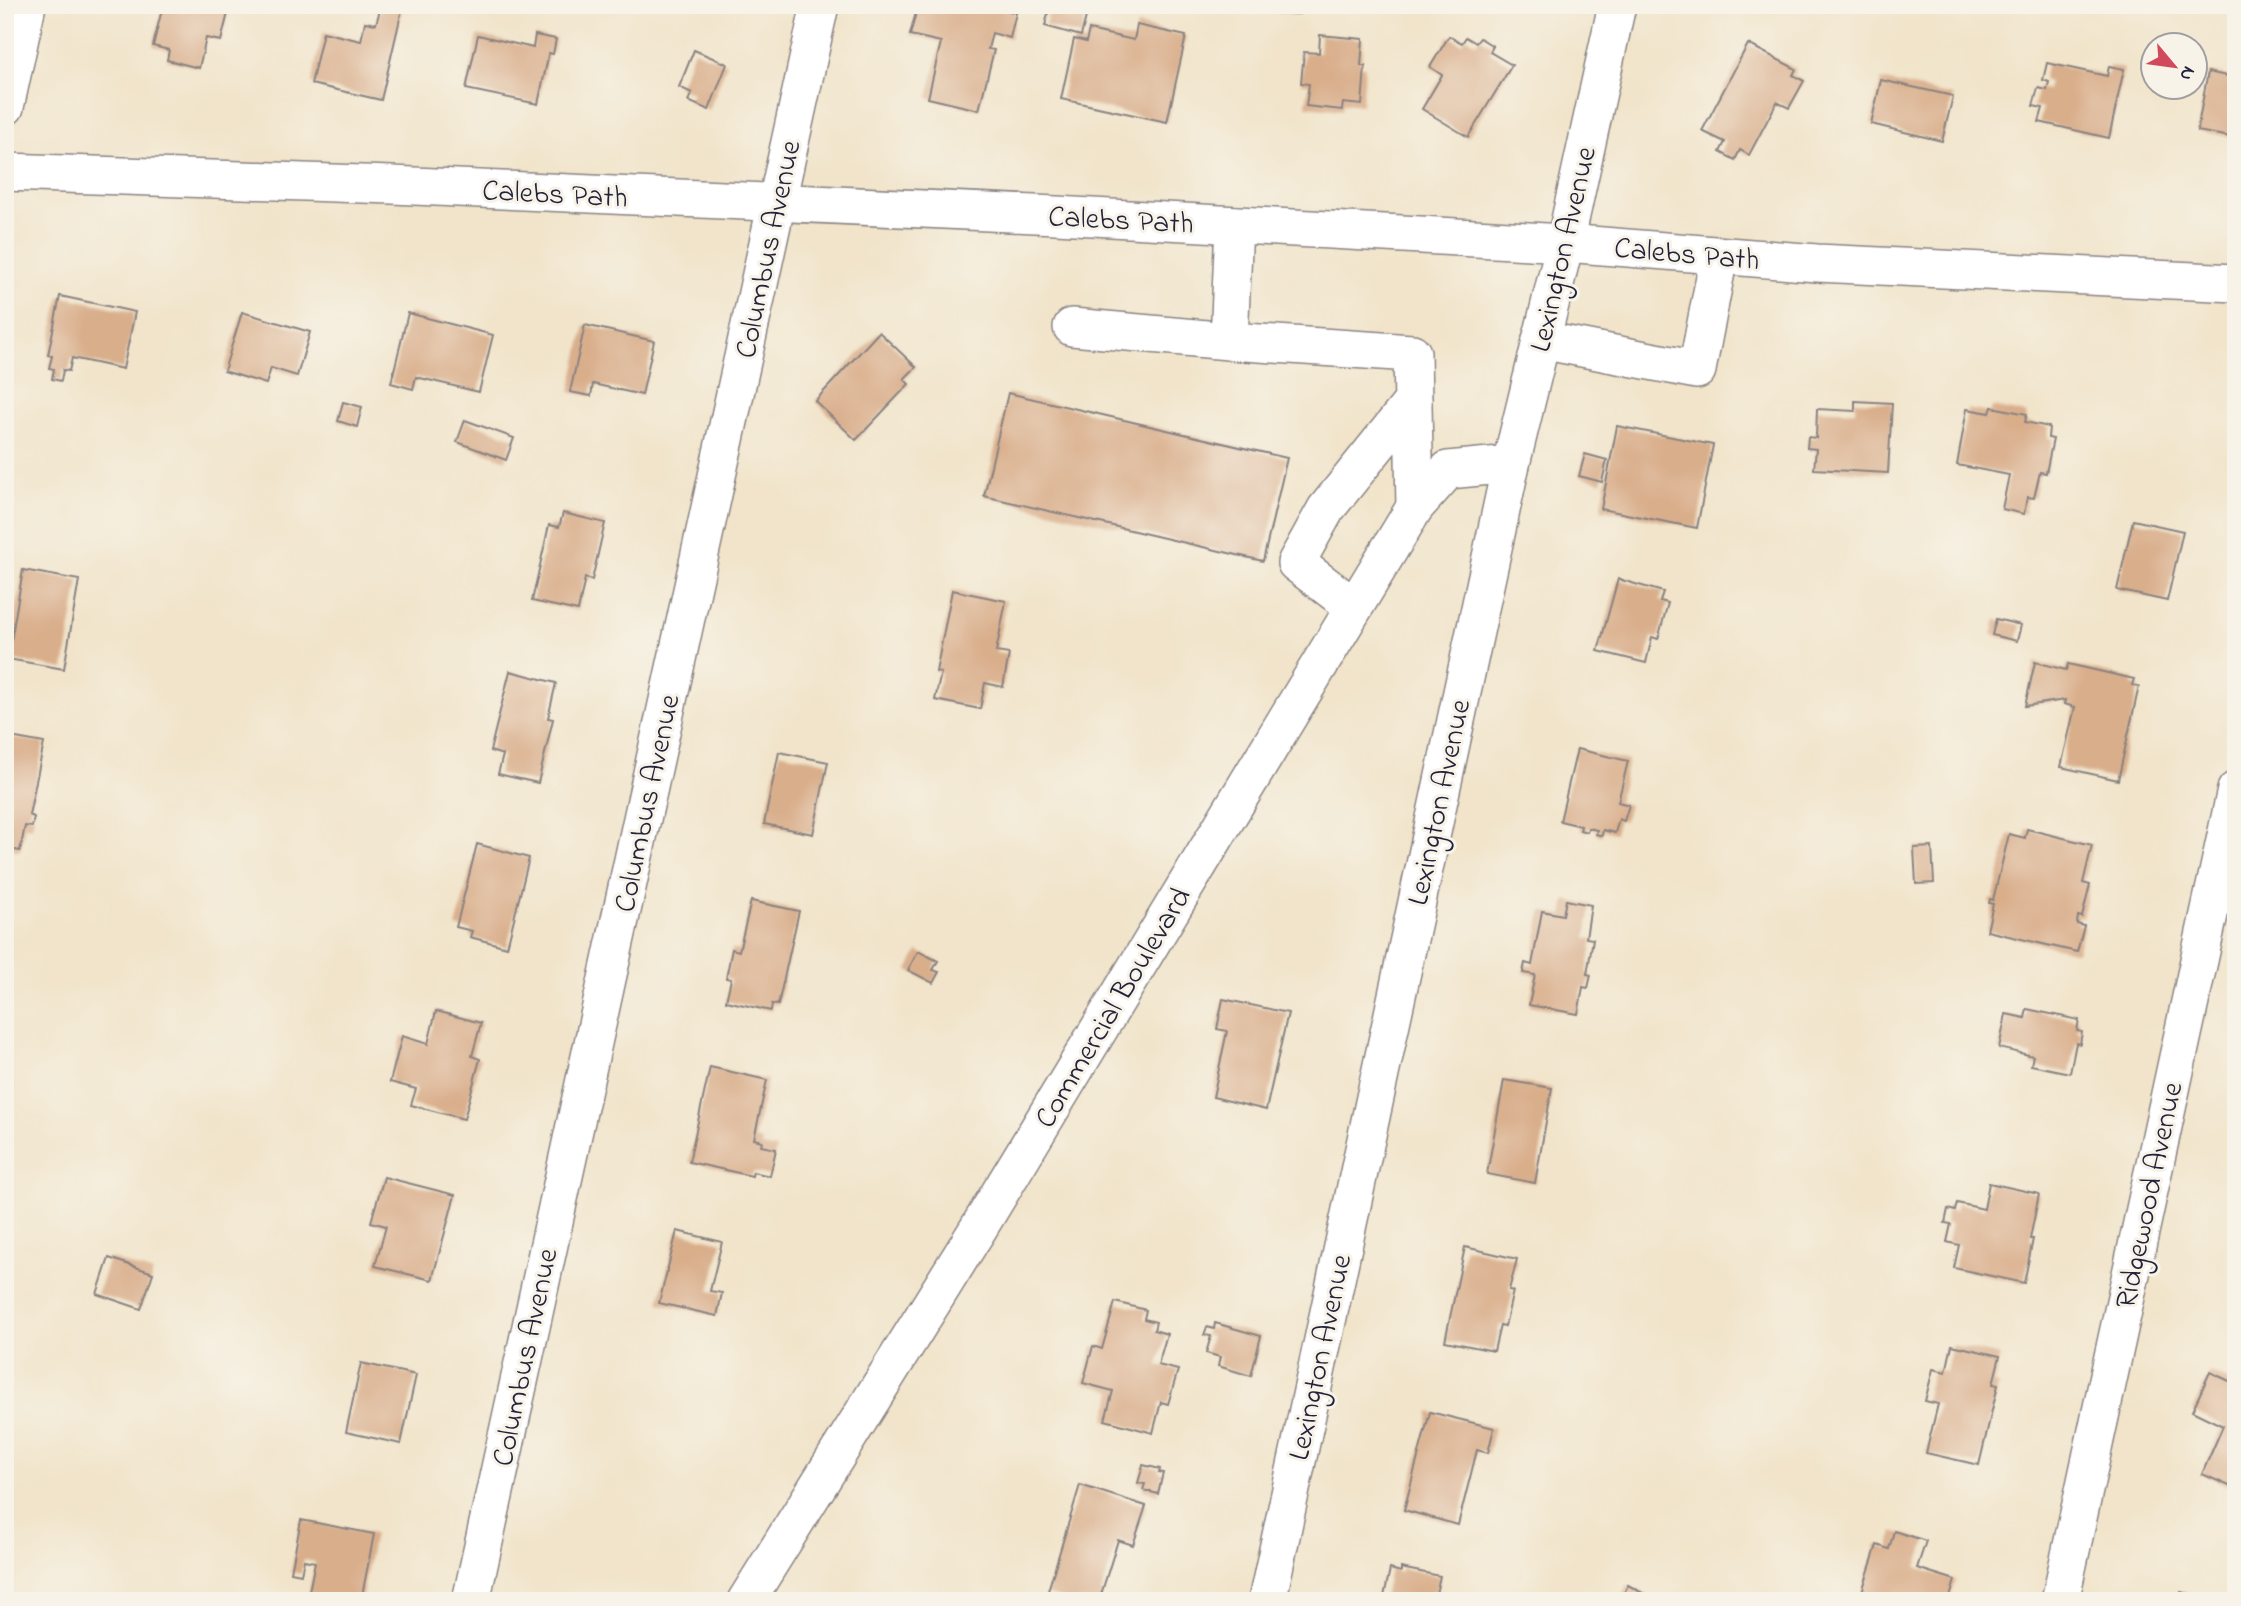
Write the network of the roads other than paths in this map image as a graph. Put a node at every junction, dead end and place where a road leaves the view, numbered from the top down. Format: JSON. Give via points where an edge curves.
{"nodes":[{"id":1,"x":27,"y":5,"type":"edge"},
{"id":2,"x":820,"y":5,"type":"edge"},
{"id":3,"x":1617,"y":5,"type":"edge"},
{"id":4,"x":5,"y":107,"type":"edge"},
{"id":5,"x":5,"y":172,"type":"edge"},
{"id":6,"x":777,"y":203,"type":"junction"},
{"id":7,"x":1234,"y":225,"type":"junction"},
{"id":8,"x":1565,"y":243,"type":"junction"},
{"id":9,"x":1719,"y":256,"type":"junction"},
{"id":10,"x":2236,"y":283,"type":"edge"},
{"id":11,"x":1072,"y":327,"type":"dead end"},
{"id":12,"x":1541,"y":340,"type":"junction"},
{"id":13,"x":1229,"y":341,"type":"junction"},
{"id":14,"x":1413,"y":401,"type":"junction"},
{"id":15,"x":1511,"y":464,"type":"junction"},
{"id":16,"x":1415,"y":507,"type":"junction"},
{"id":17,"x":1354,"y":607,"type":"junction"},
{"id":18,"x":2236,"y":790,"type":"edge"},
{"id":19,"x":471,"y":1601,"type":"edge"},
{"id":20,"x":746,"y":1601,"type":"edge"},
{"id":21,"x":1266,"y":1601,"type":"edge"},
{"id":22,"x":2060,"y":1601,"type":"edge"}],
"edges":[{"from":1,"to":4,"type":"street"},
{"from":2,"to":6,"type":"street","name":"Columbus Avenue"},
{"from":3,"to":8,"type":"street","name":"Lexington Avenue"},
{"from":5,"to":6,"type":"street","name":"Calebs Path"},
{"from":6,"to":7,"type":"street","name":"Calebs Path"},
{"from":6,"to":19,"type":"street","name":"Columbus Avenue"},
{"from":7,"to":8,"type":"street","name":"Calebs Path"},
{"from":7,"to":13,"type":"street"},
{"from":8,"to":9,"type":"street","name":"Calebs Path"},
{"from":8,"to":12,"type":"street","name":"Lexington Avenue"},
{"from":9,"to":10,"type":"street","name":"Calebs Path"},
{"from":9,"to":12,"type":"street","via":[[1697,370]]},
{"from":11,"to":13,"type":"street"},
{"from":12,"to":15,"type":"street","name":"Lexington Avenue"},
{"from":13,"to":14,"type":"street","via":[[1412,353]]},
{"from":14,"to":16,"type":"street"},
{"from":14,"to":17,"type":"street","via":[[1326,509],[1296,563]]},
{"from":15,"to":16,"type":"street","name":"Commercial Boulevard","via":[[1448,470]]},
{"from":15,"to":21,"type":"street","name":"Lexington Avenue"},
{"from":16,"to":17,"type":"street","name":"Commercial Boulevard"},
{"from":17,"to":20,"type":"street","name":"Commercial Boulevard","via":[[978,1230]]},
{"from":18,"to":22,"type":"street","name":"Ridgewood Avenue"}]}
